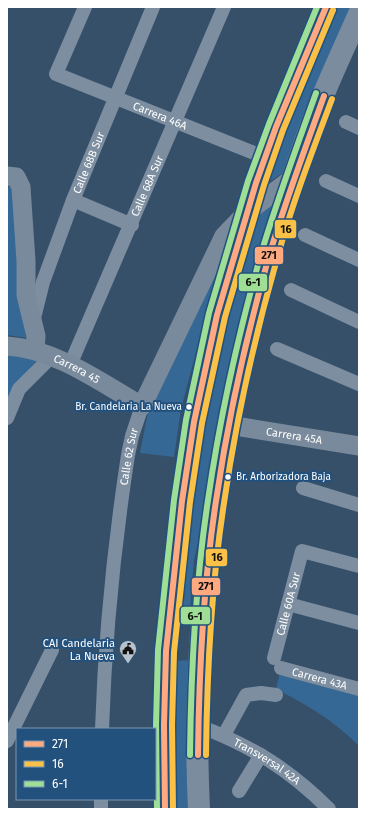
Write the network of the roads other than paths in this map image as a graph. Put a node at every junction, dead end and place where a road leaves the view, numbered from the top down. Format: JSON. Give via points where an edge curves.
{"nodes":[{"id":1,"x":85,"y":7,"type":"edge"},
{"id":2,"x":153,"y":7,"type":"edge"},
{"id":3,"x":224,"y":7,"type":"edge"},
{"id":4,"x":326,"y":7,"type":"edge"},
{"id":5,"x":359,"y":14,"type":"edge"},
{"id":6,"x":116,"y":97,"type":"junction"},
{"id":7,"x":175,"y":121,"type":"junction"},
{"id":8,"x":276,"y":127,"type":"junction"},
{"id":9,"x":306,"y":138,"type":"junction"},
{"id":10,"x":264,"y":157,"type":"junction"},
{"id":11,"x":9,"y":173,"type":"edge"},
{"id":12,"x":294,"y":178,"type":"junction"},
{"id":13,"x":326,"y":181,"type":"dead end"},
{"id":14,"x":359,"y":196,"type":"edge"},
{"id":15,"x":73,"y":200,"type":"junction"},
{"id":16,"x":247,"y":212,"type":"junction"},
{"id":17,"x":132,"y":225,"type":"junction"},
{"id":18,"x":305,"y":235,"type":"dead end"},
{"id":19,"x":359,"y":260,"type":"edge"},
{"id":20,"x":291,"y":290,"type":"dead end"},
{"id":21,"x":33,"y":322,"type":"junction"},
{"id":22,"x":359,"y":322,"type":"edge"},
{"id":23,"x":7,"y":346,"type":"edge"},
{"id":24,"x":277,"y":349,"type":"dead end"},
{"id":25,"x":44,"y":353,"type":"junction"},
{"id":26,"x":70,"y":365,"type":"junction"},
{"id":27,"x":359,"y":384,"type":"edge"},
{"id":28,"x":142,"y":406,"type":"junction"},
{"id":29,"x":7,"y":418,"type":"edge"},
{"id":30,"x":229,"y":425,"type":"junction"},
{"id":31,"x":359,"y":446,"type":"edge"},
{"id":32,"x":303,"y":488,"type":"dead end"},
{"id":33,"x":359,"y":505,"type":"edge"},
{"id":34,"x":359,"y":566,"type":"edge"},
{"id":35,"x":288,"y":604,"type":"junction"},
{"id":36,"x":203,"y":617,"type":"junction"},
{"id":37,"x":359,"y":623,"type":"edge"},
{"id":38,"x":168,"y":631,"type":"junction"},
{"id":39,"x":52,"y":650,"type":"dead end"},
{"id":40,"x":277,"y":663,"type":"joint"},
{"id":41,"x":359,"y":689,"type":"edge"},
{"id":42,"x":276,"y":694,"type":"dead end"},
{"id":43,"x":197,"y":725,"type":"junction"},
{"id":44,"x":13,"y":727,"type":"edge"},
{"id":45,"x":102,"y":728,"type":"edge"},
{"id":46,"x":224,"y":735,"type":"junction"},
{"id":47,"x":7,"y":740,"type":"edge"},
{"id":48,"x":261,"y":755,"type":"junction"},
{"id":49,"x":239,"y":791,"type":"dead end"},
{"id":50,"x":165,"y":809,"type":"edge"},
{"id":51,"x":199,"y":809,"type":"edge"},
{"id":52,"x":329,"y":809,"type":"edge"}],
"edges":[{"from":1,"to":6,"type":"street","name":"Carrera 46A","via":[[56,74]]},
{"from":2,"to":6,"type":"street","name":"Calle 68B Sur"},
{"from":3,"to":7,"type":"street","name":"Calle 68A Sur"},
{"from":4,"to":8,"type":"main road"},
{"from":5,"to":9,"type":"main road"},
{"from":6,"to":7,"type":"street","name":"Carrera 46A"},
{"from":6,"to":15,"type":"street","name":"Calle 68B Sur"},
{"from":7,"to":10,"type":"street","name":"Carrera 46A"},
{"from":7,"to":17,"type":"street","name":"Calle 68A Sur"},
{"from":8,"to":9,"type":"main road","via":[[294,127]]},
{"from":8,"to":10,"type":"main road"},
{"from":9,"to":12,"type":"main road"},
{"from":10,"to":16,"type":"main road"},
{"from":11,"to":21,"type":"street","name":"Calle 68B Sur","via":[[17,179],[20,187],[26,295]]},
{"from":12,"to":16,"type":"street","name":"Calle 62 Sur"},
{"from":12,"to":30,"type":"main road","via":[[270,248],[255,305]]},
{"from":13,"to":14,"type":"street"},
{"from":15,"to":17,"type":"street"},
{"from":15,"to":21,"type":"street","name":"Calle 68B Sur","via":[[43,282]]},
{"from":16,"to":28,"type":"street","name":"Calle 62 Sur","via":[[232,226],[216,249]]},
{"from":16,"to":38,"type":"main road","via":[[217,315],[194,422],[182,501]]},
{"from":17,"to":26,"type":"street","name":"Calle 68A Sur"},
{"from":18,"to":19,"type":"street"},
{"from":20,"to":22,"type":"street"},
{"from":21,"to":25,"type":"street","name":"Calle 68B Sur","via":[[36,341]]},
{"from":23,"to":25,"type":"street","name":"Carrera 45"},
{"from":24,"to":27,"type":"street"},
{"from":25,"to":26,"type":"street","name":"Carrera 45"},
{"from":25,"to":29,"type":"street","via":[[19,389]]},
{"from":26,"to":28,"type":"street","name":"Carrera 45"},
{"from":28,"to":45,"type":"street","name":"Calle 62 Sur","via":[[128,455],[110,595]]},
{"from":30,"to":31,"type":"street","name":"Carrera 45A"},
{"from":30,"to":36,"type":"main road","via":[[212,526]]},
{"from":32,"to":33,"type":"street"},
{"from":34,"to":35,"type":"street","name":"Calle 60A Sur","via":[[302,551]]},
{"from":35,"to":37,"type":"street"},
{"from":35,"to":40,"type":"street","name":"Calle 60A Sur"},
{"from":36,"to":38,"type":"main road","via":[[193,631],[183,638],[176,638]]},
{"from":36,"to":43,"type":"main road"},
{"from":38,"to":50,"type":"main road","via":[[164,725]]},
{"from":39,"to":44,"type":"street"},
{"from":40,"to":41,"type":"street","name":"Carrera 43A"},
{"from":42,"to":46,"type":"street","via":[[246,695]]},
{"from":43,"to":46,"type":"street","name":"Transversal 42A"},
{"from":43,"to":51,"type":"main road"},
{"from":44,"to":47,"type":"street"},
{"from":46,"to":48,"type":"street","name":"Transversal 42A"},
{"from":48,"to":49,"type":"street"},
{"from":48,"to":52,"type":"street","name":"Transversal 42A","via":[[308,788]]}]}
